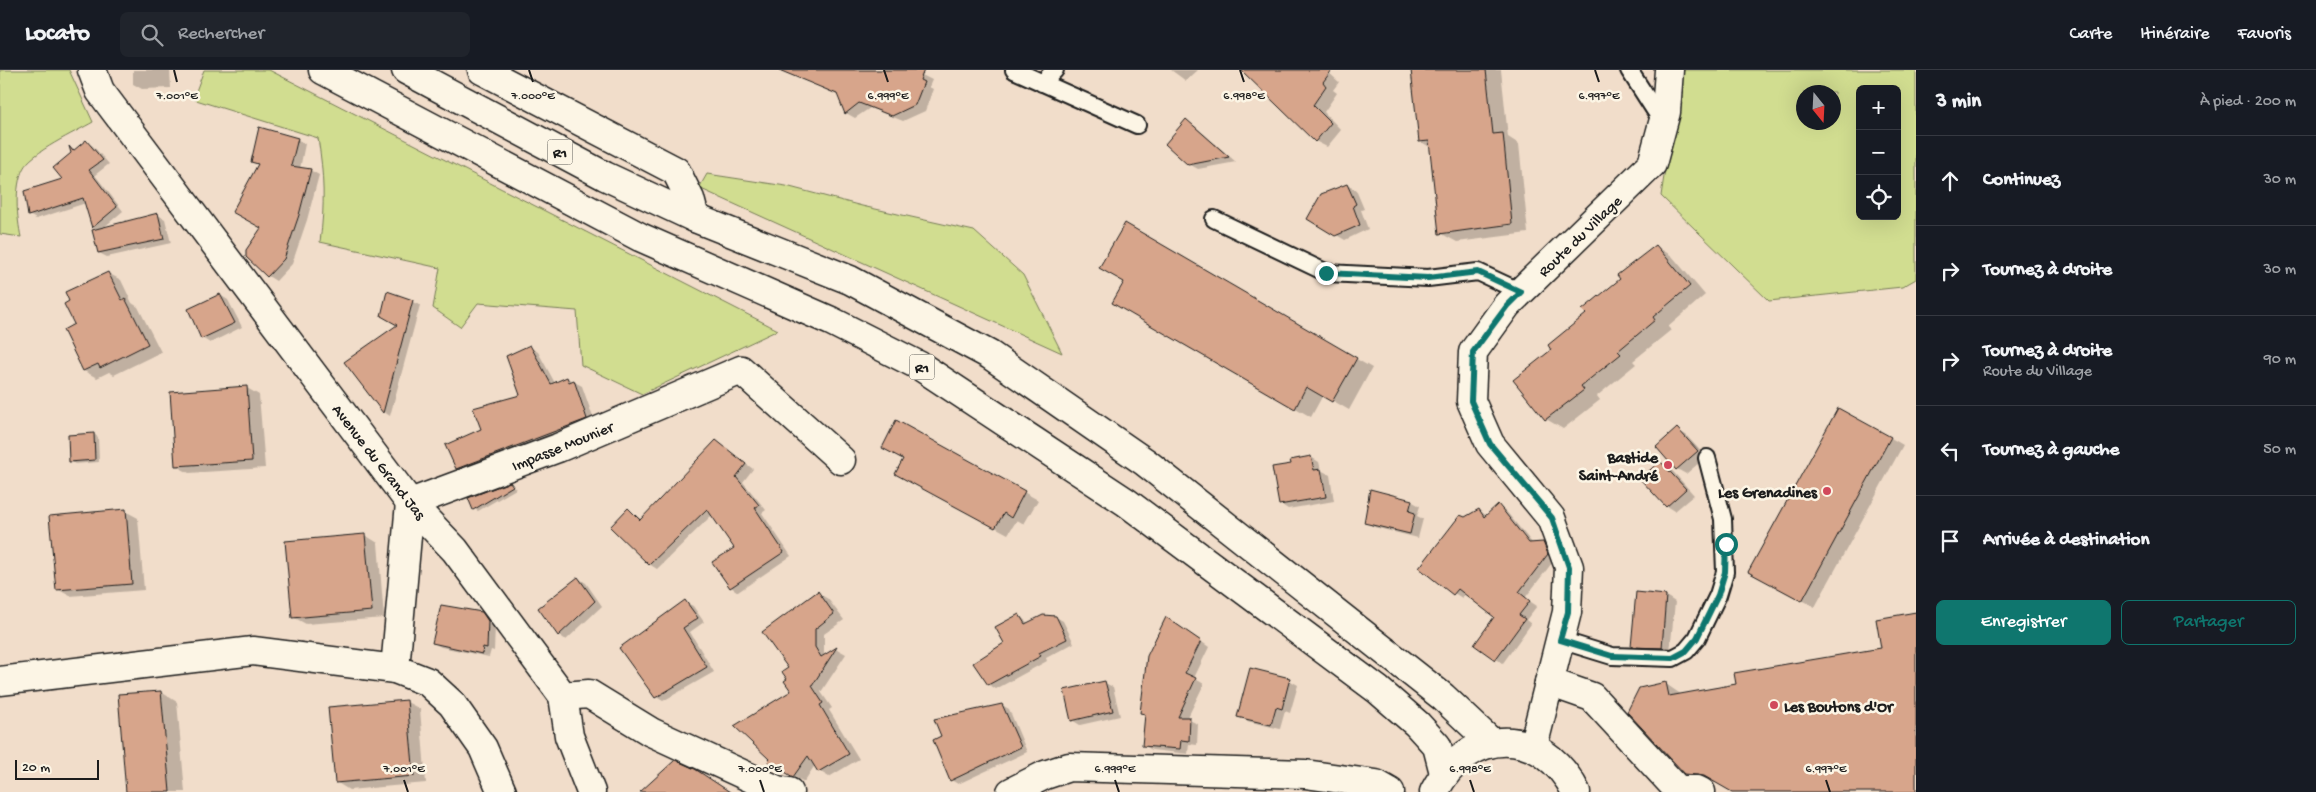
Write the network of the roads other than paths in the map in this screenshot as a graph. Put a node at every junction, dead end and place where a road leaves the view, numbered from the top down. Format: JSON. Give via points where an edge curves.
{"nodes":[{"id":1,"x":92,"y":70,"type":"edge"},
{"id":2,"x":323,"y":70,"type":"edge"},
{"id":3,"x":406,"y":70,"type":"edge"},
{"id":4,"x":482,"y":70,"type":"edge"},
{"id":5,"x":1014,"y":70,"type":"edge"},
{"id":6,"x":1055,"y":70,"type":"edge"},
{"id":7,"x":1629,"y":70,"type":"edge"},
{"id":8,"x":1669,"y":70,"type":"edge"},
{"id":9,"x":1042,"y":83,"type":"junction"},
{"id":10,"x":1664,"y":123,"type":"junction"},
{"id":11,"x":1137,"y":125,"type":"dead end"},
{"id":12,"x":695,"y":218,"type":"junction"},
{"id":13,"x":1214,"y":219,"type":"dead end"},
{"id":14,"x":1521,"y":292,"type":"junction"},
{"id":15,"x":1707,"y":458,"type":"dead end"},
{"id":16,"x":841,"y":460,"type":"dead end"},
{"id":17,"x":410,"y":503,"type":"junction"},
{"id":18,"x":1560,"y":640,"type":"junction"},
{"id":19,"x":395,"y":669,"type":"junction"},
{"id":20,"x":0,"y":681,"type":"edge"},
{"id":21,"x":1549,"y":682,"type":"junction"},
{"id":22,"x":563,"y":696,"type":"junction"},
{"id":23,"x":1492,"y":743,"type":"junction"},
{"id":24,"x":1533,"y":747,"type":"junction"},
{"id":25,"x":1439,"y":783,"type":"edge"},
{"id":26,"x":502,"y":792,"type":"edge"},
{"id":27,"x":591,"y":792,"type":"edge"},
{"id":28,"x":789,"y":792,"type":"edge"},
{"id":29,"x":1011,"y":792,"type":"edge"},
{"id":30,"x":1390,"y":792,"type":"edge"},
{"id":31,"x":1576,"y":792,"type":"edge"},
{"id":32,"x":1701,"y":792,"type":"edge"}],
"edges":[{"from":1,"to":17,"type":"main road","name":"Avenue du Grand Jas","via":[[100,91]]},
{"from":2,"to":25,"type":"main road","number":"R1","via":[[640,237],[831,321],[920,366],[1126,502],[1378,690],[1437,746]]},
{"from":3,"to":12,"type":"main road","number":"R1","via":[[605,176]]},
{"from":4,"to":12,"type":"main road","via":[[676,171]]},
{"from":5,"to":9,"type":"lane"},
{"from":6,"to":9,"type":"lane"},
{"from":7,"to":10,"type":"lane"},
{"from":8,"to":10,"type":"main road","name":"Route du Village"},
{"from":9,"to":11,"type":"lane"},
{"from":10,"to":14,"type":"main road","name":"Route du Village","via":[[1652,164]]},
{"from":12,"to":23,"type":"main road","number":"R1","via":[[850,280],[990,355],[1145,462],[1443,697]]},
{"from":13,"to":14,"type":"lane","via":[[1326,273],[1428,278],[1478,272]]},
{"from":14,"to":18,"type":"main road","name":"Route du Village","via":[[1473,352],[1471,401],[1490,444],[1552,518],[1569,567],[1568,612]]},
{"from":15,"to":18,"type":"lane","via":[[1723,519],[1725,572],[1718,595],[1697,638],[1686,651],[1673,658],[1612,656]]},
{"from":16,"to":17,"type":"main road","name":"Impasse Mounier","via":[[741,370],[558,448]]},
{"from":17,"to":19,"type":"main road"},
{"from":17,"to":22,"type":"main road","name":"Avenue du Grand Jas","via":[[455,550]]},
{"from":18,"to":21,"type":"main road","name":"Route du Village"},
{"from":19,"to":20,"type":"main road","via":[[254,651]]},
{"from":19,"to":26,"type":"main road","via":[[428,682],[452,704],[483,748]]},
{"from":21,"to":24,"type":"main road","name":"Route du Village"},
{"from":21,"to":32,"type":"main road","via":[[1592,697],[1678,790]]},
{"from":22,"to":27,"type":"main road","via":[[569,736]]},
{"from":22,"to":28,"type":"main road","via":[[589,694],[651,732],[777,790]]},
{"from":23,"to":24,"type":"main road","via":[[1513,742]]},
{"from":23,"to":25,"type":"main road","via":[[1457,759]]},
{"from":24,"to":31,"type":"main road","via":[[1552,758],[1567,774]]},
{"from":29,"to":30,"type":"main road","via":[[1069,767],[1305,774],[1376,784]]}]}
